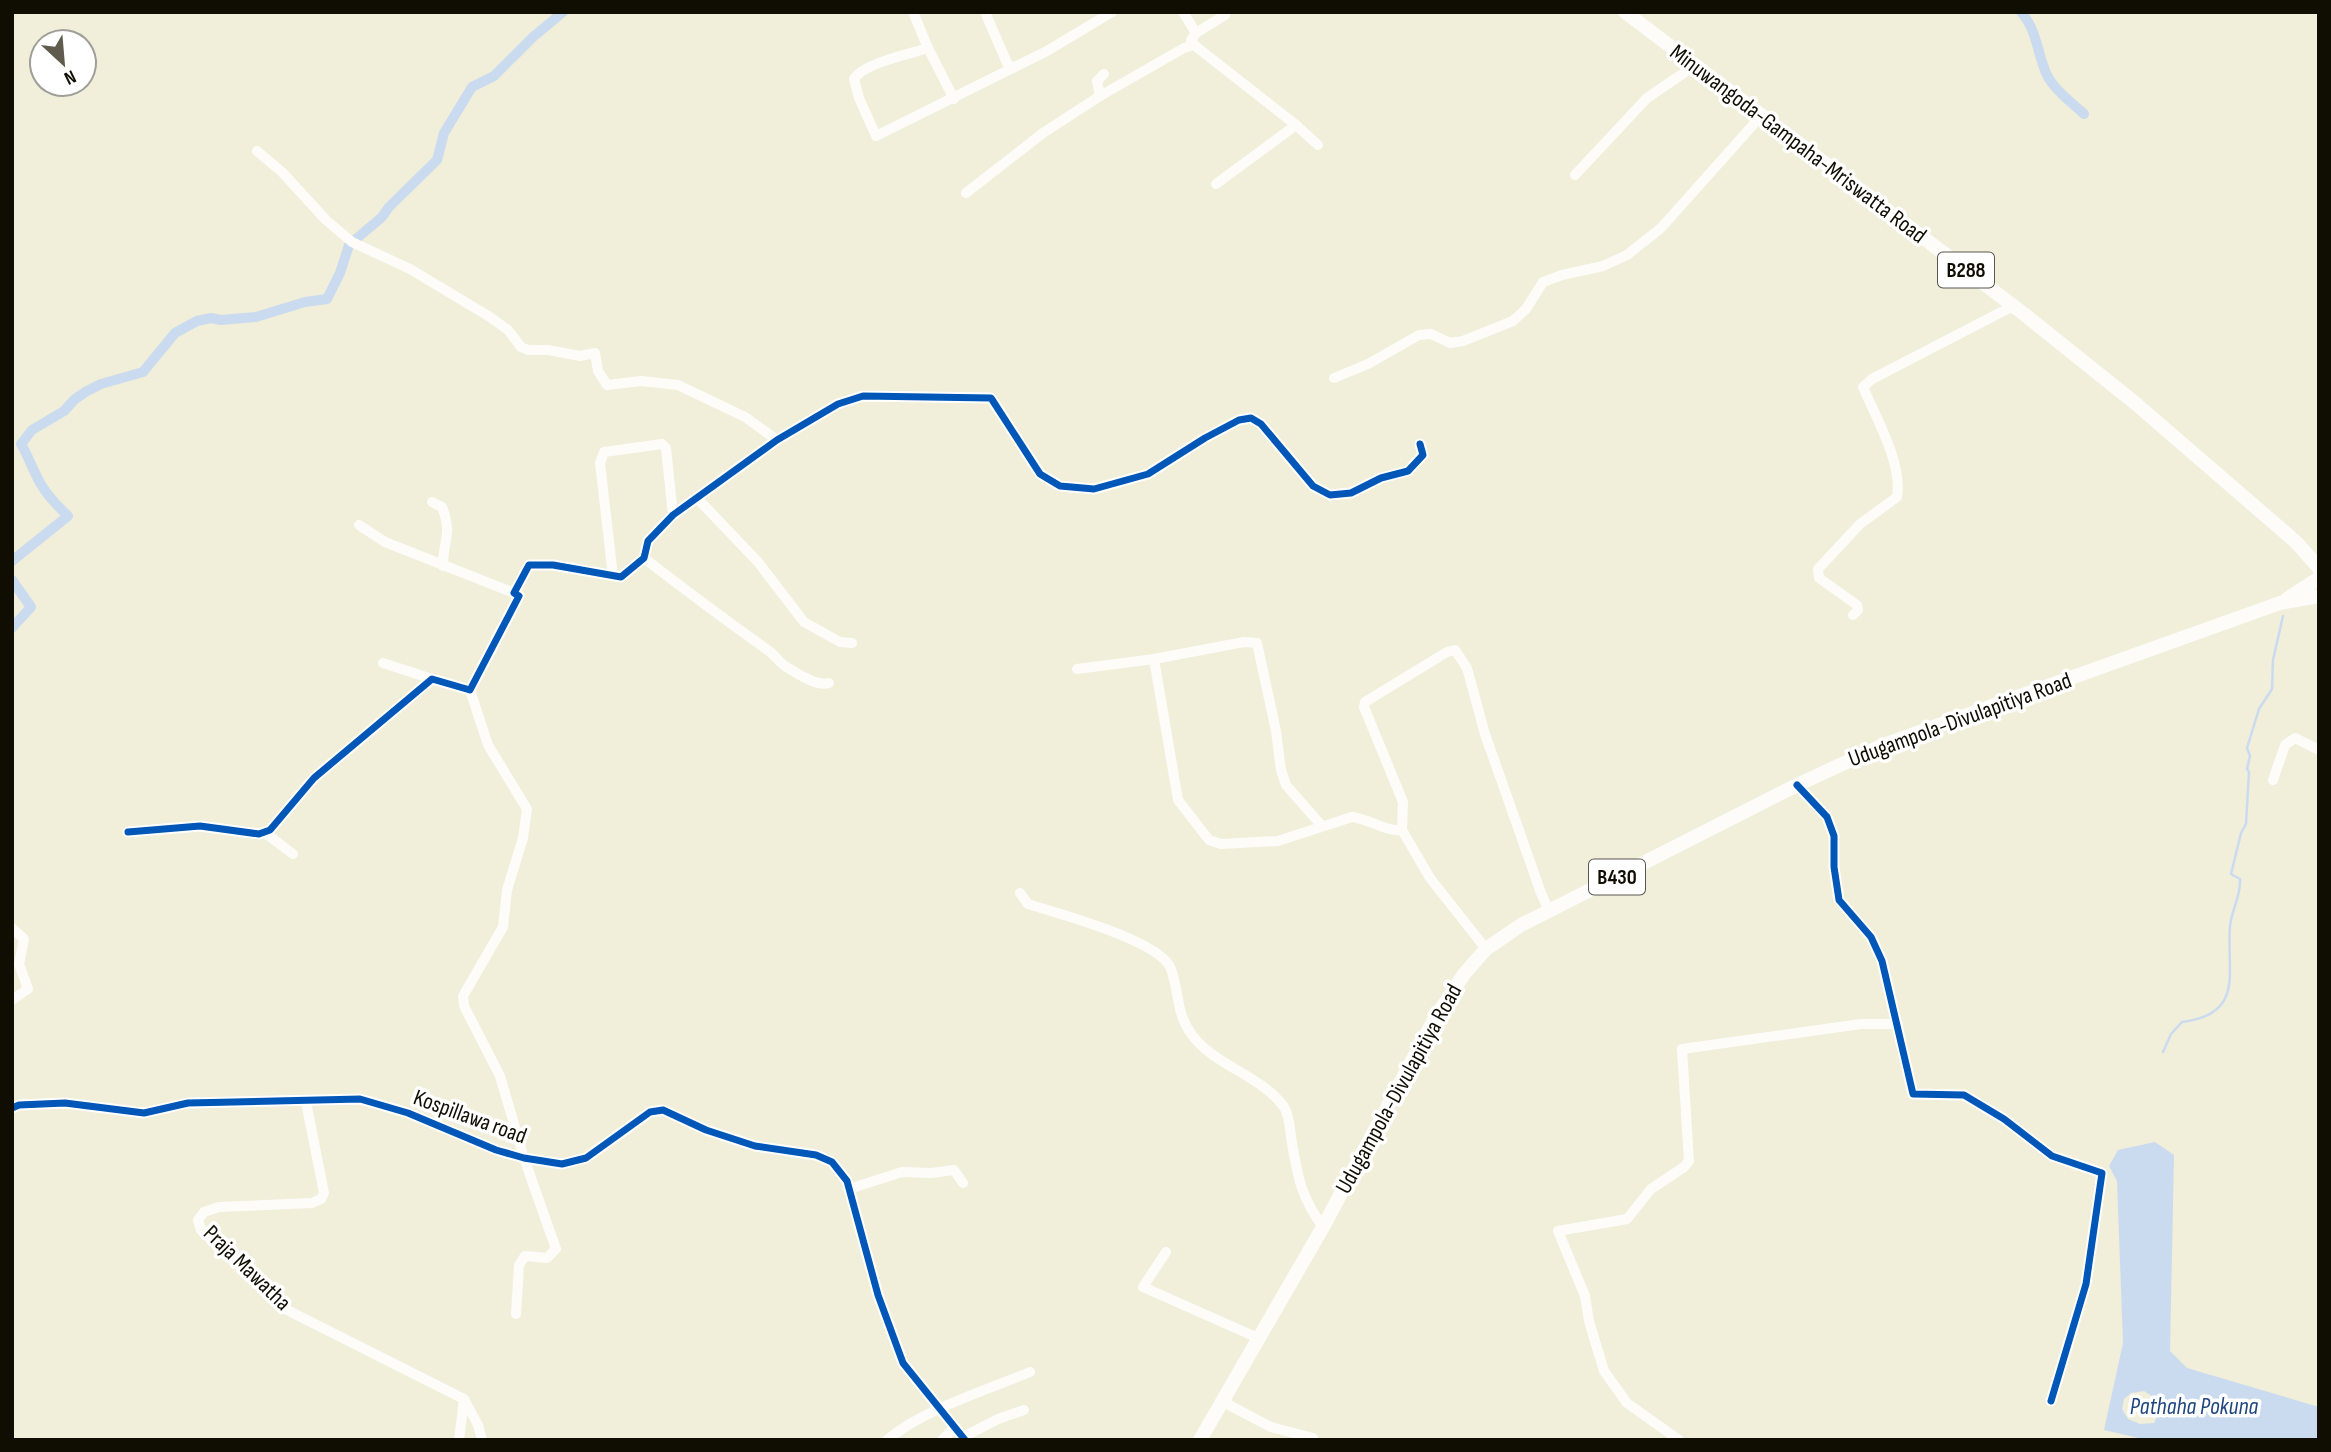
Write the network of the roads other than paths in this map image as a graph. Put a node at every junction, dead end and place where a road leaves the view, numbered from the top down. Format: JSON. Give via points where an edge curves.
{"nodes":[{"id":1,"x":913,"y":12,"type":"edge"},
{"id":2,"x":985,"y":12,"type":"edge"},
{"id":3,"x":1112,"y":12,"type":"edge"},
{"id":4,"x":1184,"y":12,"type":"edge"},
{"id":5,"x":1625,"y":12,"type":"edge"},
{"id":6,"x":1225,"y":15,"type":"dead end"},
{"id":7,"x":1196,"y":33,"type":"junction"},
{"id":8,"x":1194,"y":45,"type":"junction"},
{"id":9,"x":928,"y":48,"type":"junction"},
{"id":10,"x":1694,"y":66,"type":"junction"},
{"id":11,"x":1013,"y":68,"type":"junction"},
{"id":12,"x":1104,"y":74,"type":"dead end"},
{"id":13,"x":1100,"y":96,"type":"junction"},
{"id":14,"x":954,"y":99,"type":"junction"},
{"id":15,"x":1761,"y":116,"type":"junction"},
{"id":16,"x":1296,"y":125,"type":"junction"},
{"id":17,"x":1318,"y":145,"type":"dead end"},
{"id":18,"x":257,"y":150,"type":"dead end"},
{"id":19,"x":1575,"y":174,"type":"dead end"},
{"id":20,"x":1216,"y":184,"type":"dead end"},
{"id":21,"x":966,"y":193,"type":"dead end"},
{"id":22,"x":2013,"y":306,"type":"junction"},
{"id":23,"x":1334,"y":378,"type":"dead end"},
{"id":24,"x":777,"y":440,"type":"junction"},
{"id":25,"x":1420,"y":444,"type":"dead end"},
{"id":26,"x":696,"y":497,"type":"junction"},
{"id":27,"x":432,"y":502,"type":"dead end"},
{"id":28,"x":673,"y":514,"type":"junction"},
{"id":29,"x":359,"y":525,"type":"dead end"},
{"id":30,"x":2296,"y":542,"type":"junction"},
{"id":31,"x":2319,"y":554,"type":"edge"},
{"id":32,"x":643,"y":558,"type":"junction"},
{"id":33,"x":443,"y":566,"type":"junction"},
{"id":34,"x":2319,"y":568,"type":"edge"},
{"id":35,"x":613,"y":576,"type":"junction"},
{"id":36,"x":2319,"y":578,"type":"edge"},
{"id":37,"x":514,"y":593,"type":"junction"},
{"id":38,"x":2319,"y":596,"type":"edge"},
{"id":39,"x":2280,"y":603,"type":"junction"},
{"id":40,"x":1853,"y":615,"type":"dead end"},
{"id":41,"x":852,"y":643,"type":"dead end"},
{"id":42,"x":1154,"y":659,"type":"junction"},
{"id":43,"x":383,"y":663,"type":"dead end"},
{"id":44,"x":1077,"y":669,"type":"dead end"},
{"id":45,"x":432,"y":679,"type":"junction"},
{"id":46,"x":829,"y":683,"type":"dead end"},
{"id":47,"x":470,"y":690,"type":"junction"},
{"id":48,"x":2319,"y":750,"type":"edge"},
{"id":49,"x":2273,"y":780,"type":"dead end"},
{"id":50,"x":1797,"y":785,"type":"junction"},
{"id":51,"x":1322,"y":826,"type":"junction"},
{"id":52,"x":1402,"y":830,"type":"junction"},
{"id":53,"x":128,"y":832,"type":"dead end"},
{"id":54,"x":265,"y":833,"type":"junction"},
{"id":55,"x":293,"y":855,"type":"dead end"},
{"id":56,"x":1020,"y":893,"type":"dead end"},
{"id":57,"x":1549,"y":911,"type":"junction"},
{"id":58,"x":12,"y":928,"type":"edge"},
{"id":59,"x":1486,"y":949,"type":"junction"},
{"id":60,"x":12,"y":1000,"type":"edge"},
{"id":61,"x":1898,"y":1024,"type":"junction"},
{"id":62,"x":306,"y":1102,"type":"junction"},
{"id":63,"x":12,"y":1108,"type":"edge"},
{"id":64,"x":524,"y":1158,"type":"junction"},
{"id":65,"x":963,"y":1183,"type":"dead end"},
{"id":66,"x":849,"y":1189,"type":"junction"},
{"id":67,"x":1323,"y":1227,"type":"junction"},
{"id":68,"x":1166,"y":1252,"type":"dead end"},
{"id":69,"x":516,"y":1314,"type":"dead end"},
{"id":70,"x":1258,"y":1338,"type":"junction"},
{"id":71,"x":1030,"y":1373,"type":"dead end"},
{"id":72,"x":464,"y":1399,"type":"junction"},
{"id":73,"x":1225,"y":1399,"type":"junction"},
{"id":74,"x":2051,"y":1401,"type":"dead end"},
{"id":75,"x":942,"y":1409,"type":"junction"},
{"id":76,"x":1024,"y":1410,"type":"dead end"},
{"id":77,"x":955,"y":1427,"type":"junction"},
{"id":78,"x":1313,"y":1438,"type":"dead end"},
{"id":79,"x":964,"y":1439,"type":"edge"},
{"id":80,"x":459,"y":1440,"type":"edge"},
{"id":81,"x":482,"y":1440,"type":"edge"},
{"id":82,"x":887,"y":1440,"type":"edge"},
{"id":83,"x":942,"y":1440,"type":"edge"},
{"id":84,"x":1200,"y":1440,"type":"edge"},
{"id":85,"x":1679,"y":1440,"type":"edge"}],
"edges":[{"from":1,"to":9,"type":"street"},
{"from":2,"to":11,"type":"street"},
{"from":3,"to":11,"type":"street"},
{"from":4,"to":7,"type":"street"},
{"from":5,"to":10,"type":"main road","name":"Minuwangoda-Gampaha-Mriswatta Road","number":"B288"},
{"from":6,"to":7,"type":"street"},
{"from":7,"to":8,"type":"street","via":[[1191,40]]},
{"from":8,"to":13,"type":"street"},
{"from":8,"to":16,"type":"street"},
{"from":9,"to":14,"type":"street"},
{"from":9,"to":14,"type":"street","via":[[885,62],[854,79],[876,136]]},
{"from":10,"to":15,"type":"main road","name":"Minuwangoda-Gampaha-Mriswatta Road","number":"B288"},
{"from":10,"to":19,"type":"street","via":[[1647,98]]},
{"from":11,"to":14,"type":"street"},
{"from":12,"to":13,"type":"street","via":[[1097,81]]},
{"from":13,"to":21,"type":"street"},
{"from":15,"to":22,"type":"main road","name":"Minuwangoda-Gampaha-Mriswatta Road","number":"B288"},
{"from":15,"to":23,"type":"street","via":[[1661,228],[1627,256],[1543,282],[1513,321],[1450,343],[1430,334],[1419,335]]},
{"from":16,"to":17,"type":"street"},
{"from":16,"to":20,"type":"street"},
{"from":18,"to":24,"type":"street","via":[[352,242],[411,269],[490,317],[528,350],[580,356],[595,353],[598,371],[607,385],[641,381],[678,385],[745,417]]},
{"from":22,"to":30,"type":"main road","name":"Minuwangoda-Gampaha-Mriswatta Road","number":"B288","via":[[2135,403]]},
{"from":22,"to":40,"type":"street","via":[[1863,387],[1899,485],[1897,497],[1860,524],[1818,569],[1819,578],[1857,604]]},
{"from":24,"to":25,"type":"street","via":[[838,404],[863,396],[991,398],[1040,474],[1060,486],[1094,489],[1148,474],[1239,420],[1251,418],[1313,486],[1331,495],[1351,493],[1408,471],[1423,455]]},
{"from":24,"to":26,"type":"street"},
{"from":26,"to":28,"type":"street"},
{"from":26,"to":41,"type":"street","via":[[758,562],[803,622],[840,642]]},
{"from":27,"to":33,"type":"street","via":[[442,507],[448,522]]},
{"from":28,"to":32,"type":"street","via":[[648,541]]},
{"from":28,"to":35,"type":"street","via":[[663,444],[604,452],[600,463]]},
{"from":29,"to":33,"type":"street","via":[[385,542]]},
{"from":30,"to":31,"type":"main road","name":"Minuwangoda-Gampaha-Mriswatta Road","number":"B288"},
{"from":30,"to":34,"type":"main road","name":"Minuwangoda-Gampaha-Mriswatta Road","number":"B288"},
{"from":32,"to":35,"type":"street","via":[[621,577]]},
{"from":32,"to":46,"type":"street","via":[[783,665],[815,682]]},
{"from":33,"to":37,"type":"street"},
{"from":35,"to":37,"type":"street","via":[[529,565]]},
{"from":36,"to":39,"type":"main road","name":"Udugampola-Divulapitiya Road","number":"B430"},
{"from":37,"to":47,"type":"street","via":[[519,596]]},
{"from":38,"to":39,"type":"main road","name":"Udugampola-Divulapitiya Road","number":"B430"},
{"from":39,"to":50,"type":"main road","name":"Udugampola-Divulapitiya Road","number":"B430","via":[[1883,745]]},
{"from":42,"to":44,"type":"street"},
{"from":42,"to":51,"type":"street","via":[[1257,643],[1286,785]]},
{"from":42,"to":51,"type":"street","via":[[1178,800],[1209,840],[1221,844],[1278,841]]},
{"from":43,"to":45,"type":"street"},
{"from":45,"to":47,"type":"street"},
{"from":45,"to":54,"type":"street","via":[[314,778]]},
{"from":47,"to":64,"type":"street","via":[[488,745],[527,809],[503,927],[463,996],[500,1076]]},
{"from":48,"to":49,"type":"street","via":[[2295,737],[2286,745]]},
{"from":50,"to":57,"type":"main road","name":"Udugampola-Divulapitiya Road","number":"B430"},
{"from":50,"to":61,"type":"street","via":[[1827,817],[1834,836],[1839,900],[1871,937]]},
{"from":51,"to":52,"type":"street","via":[[1352,817]]},
{"from":52,"to":57,"type":"street","via":[[1403,802],[1365,702],[1455,650],[1467,668],[1485,734]]},
{"from":52,"to":59,"type":"street","via":[[1430,878]]},
{"from":53,"to":54,"type":"street","via":[[200,826]]},
{"from":54,"to":55,"type":"street"},
{"from":56,"to":67,"type":"street","via":[[1028,904],[1125,936],[1161,956],[1171,967],[1177,1002],[1192,1035],[1220,1060],[1265,1088],[1285,1109],[1304,1199]]},
{"from":57,"to":59,"type":"main road","name":"Udugampola-Divulapitiya Road","number":"B430"},
{"from":58,"to":60,"type":"street","via":[[24,939],[19,964],[28,989]]},
{"from":59,"to":67,"type":"main road","name":"Udugampola-Divulapitiya Road","number":"B430","via":[[1435,1018]]},
{"from":61,"to":74,"type":"street","via":[[1913,1094],[1964,1095],[2052,1156],[2102,1173],[2086,1284]]},
{"from":61,"to":85,"type":"street","via":[[1860,1024],[1682,1049],[1689,1161],[1651,1189],[1627,1219],[1558,1231],[1585,1296],[1604,1371],[1627,1403]]},
{"from":62,"to":63,"type":"street","name":"Kospillawa road","via":[[188,1103],[144,1113],[65,1103]]},
{"from":62,"to":64,"type":"street","name":"Kospillawa road","via":[[360,1099]]},
{"from":62,"to":72,"type":"street","name":"Praja Mawatha","via":[[324,1193],[321,1199],[219,1208],[204,1212],[198,1220],[201,1230],[285,1309]]},
{"from":64,"to":66,"type":"street","name":"Kospillawa road","via":[[562,1164],[586,1158],[650,1112],[663,1110],[755,1146],[816,1155],[832,1162]]},
{"from":64,"to":69,"type":"street","via":[[556,1249],[547,1258],[525,1256],[521,1260]]},
{"from":65,"to":66,"type":"street","via":[[954,1170],[902,1172]]},
{"from":66,"to":75,"type":"street","name":"Kospillawa road","via":[[878,1295],[903,1363]]},
{"from":67,"to":70,"type":"main road","name":"Udugampola-Divulapitiya Road","number":"B430"},
{"from":68,"to":70,"type":"street","via":[[1143,1287]]},
{"from":70,"to":73,"type":"main road","name":"Udugampola-Divulapitiya Road","number":"B430"},
{"from":71,"to":75,"type":"street"},
{"from":72,"to":80,"type":"street"},
{"from":72,"to":81,"type":"street"},
{"from":73,"to":78,"type":"street","via":[[1271,1427]]},
{"from":73,"to":84,"type":"main road","name":"Udugampola-Divulapitiya Road","number":"B430"},
{"from":75,"to":77,"type":"street","name":"Kospillawa road"},
{"from":75,"to":82,"type":"street"},
{"from":76,"to":79,"type":"street"},
{"from":77,"to":79,"type":"street","name":"Kospillawa road"},
{"from":77,"to":83,"type":"street"}]}
